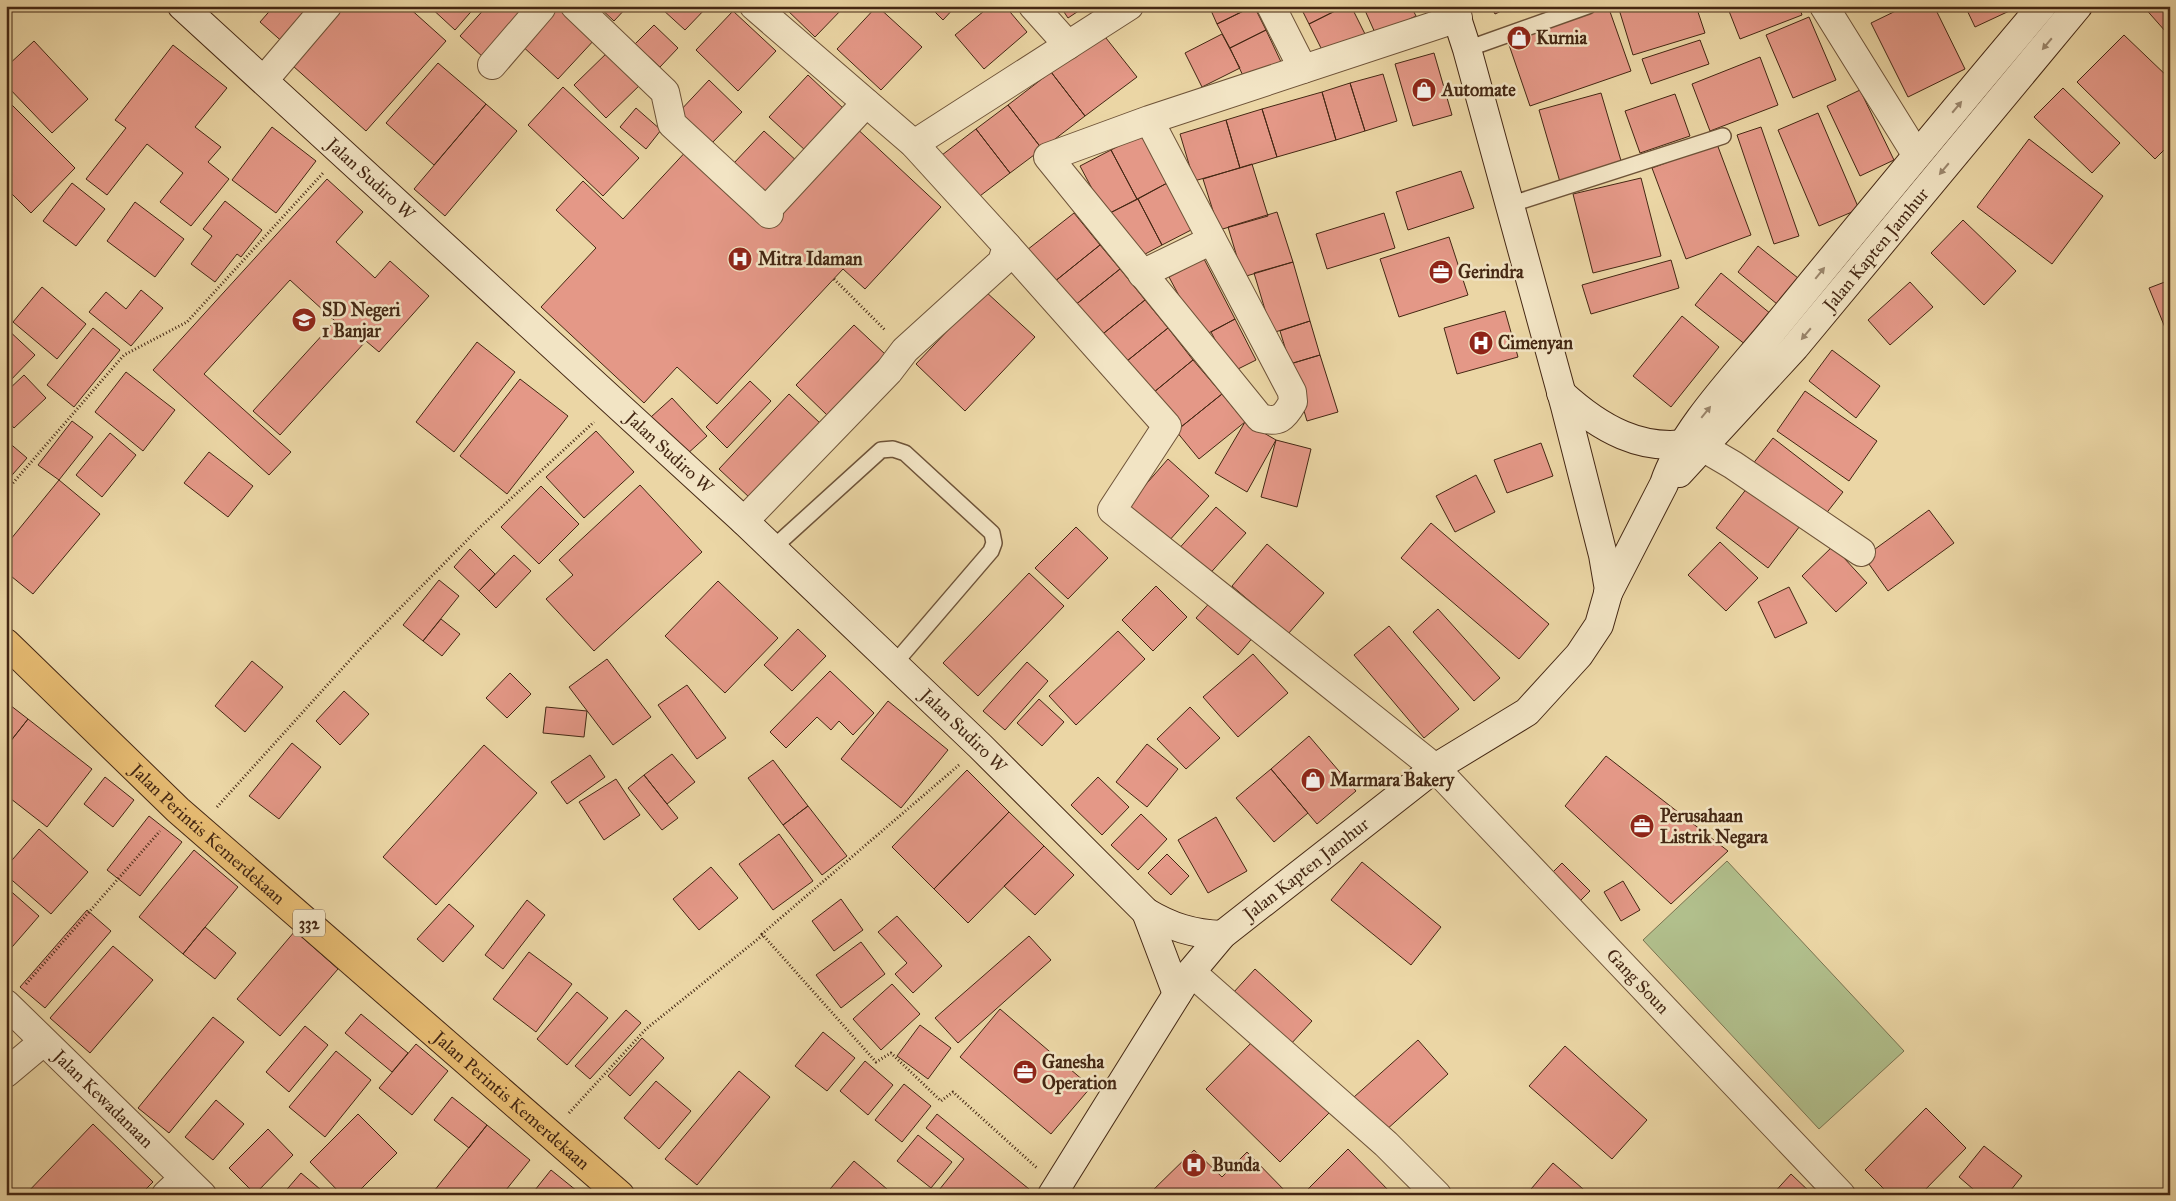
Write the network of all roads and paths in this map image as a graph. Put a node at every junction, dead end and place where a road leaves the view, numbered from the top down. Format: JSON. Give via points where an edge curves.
{"nodes":[{"id":1,"x":182,"y":6,"type":"edge"},
{"id":2,"x":327,"y":6,"type":"edge"},
{"id":3,"x":575,"y":6,"type":"edge"},
{"id":4,"x":754,"y":6,"type":"edge"},
{"id":5,"x":1033,"y":6,"type":"edge"},
{"id":6,"x":1129,"y":6,"type":"edge"},
{"id":7,"x":1271,"y":6,"type":"edge"},
{"id":8,"x":1588,"y":6,"type":"edge"},
{"id":9,"x":1824,"y":6,"type":"edge"},
{"id":10,"x":2042,"y":6,"type":"edge"},
{"id":11,"x":2078,"y":6,"type":"edge"},
{"id":12,"x":541,"y":7,"type":"edge"},
{"id":13,"x":1456,"y":12,"type":"edge"},
{"id":14,"x":1068,"y":45,"type":"junction"},
{"id":15,"x":1467,"y":49,"type":"junction"},
{"id":16,"x":492,"y":65,"type":"dead end"},
{"id":17,"x":1303,"y":69,"type":"junction"},
{"id":18,"x":264,"y":80,"type":"junction"},
{"id":19,"x":866,"y":103,"type":"junction"},
{"id":20,"x":1149,"y":120,"type":"junction"},
{"id":21,"x":1723,"y":136,"type":"dead end"},
{"id":22,"x":914,"y":144,"type":"junction"},
{"id":23,"x":341,"y":153,"type":"junction"},
{"id":24,"x":1916,"y":154,"type":"junction"},
{"id":25,"x":1509,"y":205,"type":"junction"},
{"id":26,"x":1212,"y":240,"type":"junction"},
{"id":27,"x":1007,"y":246,"type":"junction"},
{"id":28,"x":1142,"y":274,"type":"junction"},
{"id":29,"x":834,"y":279,"type":"dead end"},
{"id":30,"x":905,"y":350,"type":"junction"},
{"id":31,"x":1561,"y":393,"type":"junction"},
{"id":32,"x":616,"y":401,"type":"junction"},
{"id":33,"x":1700,"y":444,"type":"junction"},
{"id":34,"x":6,"y":491,"type":"edge"},
{"id":35,"x":744,"y":521,"type":"junction"},
{"id":36,"x":773,"y":548,"type":"junction"},
{"id":37,"x":1861,"y":552,"type":"dead end"},
{"id":38,"x":1608,"y":594,"type":"junction"},
{"id":39,"x":6,"y":643,"type":"edge"},
{"id":40,"x":894,"y":664,"type":"junction"},
{"id":41,"x":980,"y":746,"type":"junction"},
{"id":42,"x":1435,"y":768,"type":"junction"},
{"id":43,"x":178,"y":810,"type":"junction"},
{"id":44,"x":199,"y":828,"type":"junction"},
{"id":45,"x":1146,"y":912,"type":"junction"},
{"id":46,"x":763,"y":935,"type":"junction"},
{"id":47,"x":1222,"y":935,"type":"junction"},
{"id":48,"x":1192,"y":972,"type":"junction"},
{"id":49,"x":1177,"y":994,"type":"junction"},
{"id":50,"x":7,"y":1004,"type":"edge"},
{"id":51,"x":43,"y":1042,"type":"junction"},
{"id":52,"x":6,"y":1073,"type":"edge"},
{"id":53,"x":550,"y":1135,"type":"junction"},
{"id":54,"x":184,"y":1189,"type":"edge"},
{"id":55,"x":1054,"y":1190,"type":"edge"},
{"id":56,"x":620,"y":1195,"type":"edge"},
{"id":57,"x":1437,"y":1195,"type":"edge"},
{"id":58,"x":1841,"y":1195,"type":"edge"}],
"edges":[{"from":1,"to":18,"type":"street","name":"Jalan Sudiro W"},
{"from":2,"to":18,"type":"street"},
{"from":3,"to":19,"type":"street","via":[[665,92],[672,124],[768,212]]},
{"from":4,"to":19,"type":"street"},
{"from":5,"to":14,"type":"street"},
{"from":6,"to":14,"type":"street"},
{"from":7,"to":17,"type":"street"},
{"from":8,"to":15,"type":"lane"},
{"from":9,"to":24,"type":"street"},
{"from":24,"to":10,"type":"street","name":"Jalan Kapten Jamhur","one_way":true},
{"from":11,"to":33,"type":"street","name":"Jalan Kapten Jamhur","one_way":true,"via":[[1802,340]]},
{"from":12,"to":16,"type":"street"},
{"from":13,"to":15,"type":"street","name":"Jalan Kapten Jamhur"},
{"from":13,"to":17,"type":"street"},
{"from":14,"to":22,"type":"street"},
{"from":15,"to":25,"type":"street","name":"Jalan Kapten Jamhur"},
{"from":17,"to":20,"type":"street"},
{"from":18,"to":23,"type":"street","name":"Jalan Sudiro W"},
{"from":19,"to":22,"type":"street"},
{"from":20,"to":26,"type":"street"},
{"from":20,"to":28,"type":"street","via":[[1048,157]]},
{"from":21,"to":25,"type":"lane"},
{"from":22,"to":27,"type":"street"},
{"from":23,"to":32,"type":"street","name":"Jalan Sudiro W"},
{"from":23,"to":34,"type":"path","via":[[188,322],[124,355]]},
{"from":33,"to":24,"type":"street","name":"Jalan Kapten Jamhur","one_way":true,"via":[[1702,417]]},
{"from":25,"to":31,"type":"street","name":"Jalan Kapten Jamhur"},
{"from":26,"to":28,"type":"street"},
{"from":26,"to":28,"type":"street","via":[[1292,392],[1293,402],[1280,418],[1272,421],[1260,418]]},
{"from":27,"to":30,"type":"street","via":[[1002,262]]},
{"from":27,"to":42,"type":"street","name":"Gang Soun","via":[[1167,426],[1112,510]]},
{"from":29,"to":30,"type":"path"},
{"from":30,"to":35,"type":"street","via":[[889,371]]},
{"from":31,"to":33,"type":"street","via":[[1588,418],[1628,438],[1656,445]]},
{"from":31,"to":38,"type":"street","name":"Jalan Kapten Jamhur","via":[[1603,555]]},
{"from":32,"to":35,"type":"street","name":"Jalan Sudiro W"},
{"from":32,"to":44,"type":"path","via":[[477,530],[366,642]]},
{"from":33,"to":37,"type":"street"},
{"from":33,"to":38,"type":"street","name":"Jalan Kapten Jamhur","via":[[1680,472],[1664,484]]},
{"from":35,"to":36,"type":"street","name":"Jalan Sudiro W"},
{"from":36,"to":40,"type":"street","name":"Jalan Sudiro W"},
{"from":36,"to":40,"type":"lane","via":[[881,450],[893,449],[905,453],[992,533],[994,543],[991,550]]},
{"from":38,"to":42,"type":"street","name":"Jalan Kapten Jamhur","via":[[1599,624],[1580,655],[1527,712]]},
{"from":39,"to":43,"type":"main road","name":"Jalan Perintis Kemerdekaan","number":"332"},
{"from":40,"to":41,"type":"street","name":"Jalan Sudiro W"},
{"from":41,"to":45,"type":"street","name":"Jalan Sudiro W"},
{"from":41,"to":46,"type":"path"},
{"from":42,"to":47,"type":"street","name":"Jalan Kapten Jamhur"},
{"from":42,"to":58,"type":"street","name":"Gang Soun"},
{"from":43,"to":44,"type":"main road","name":"Jalan Perintis Kemerdekaan","number":"332"},
{"from":43,"to":50,"type":"path"},
{"from":44,"to":53,"type":"main road","name":"Jalan Perintis Kemerdekaan","number":"332"},
{"from":45,"to":47,"type":"street","via":[[1168,926]]},
{"from":45,"to":49,"type":"street"},
{"from":46,"to":53,"type":"path","via":[[646,1029]]},
{"from":46,"to":55,"type":"path","via":[[876,1062],[891,1054],[941,1101],[953,1092]]},
{"from":47,"to":48,"type":"street","name":"Jalan Kapten Jamhur"},
{"from":48,"to":49,"type":"street","name":"Jalan Kapten Jamhur"},
{"from":48,"to":57,"type":"street","via":[[1386,1144]]},
{"from":49,"to":55,"type":"street","name":"Jalan Kapten Jamhur"},
{"from":50,"to":51,"type":"street","name":"Jalan Kewadanaan"},
{"from":51,"to":52,"type":"street"},
{"from":51,"to":54,"type":"street","name":"Jalan Kewadanaan"},
{"from":53,"to":56,"type":"main road","name":"Jalan Perintis Kemerdekaan","number":"332"}]}
